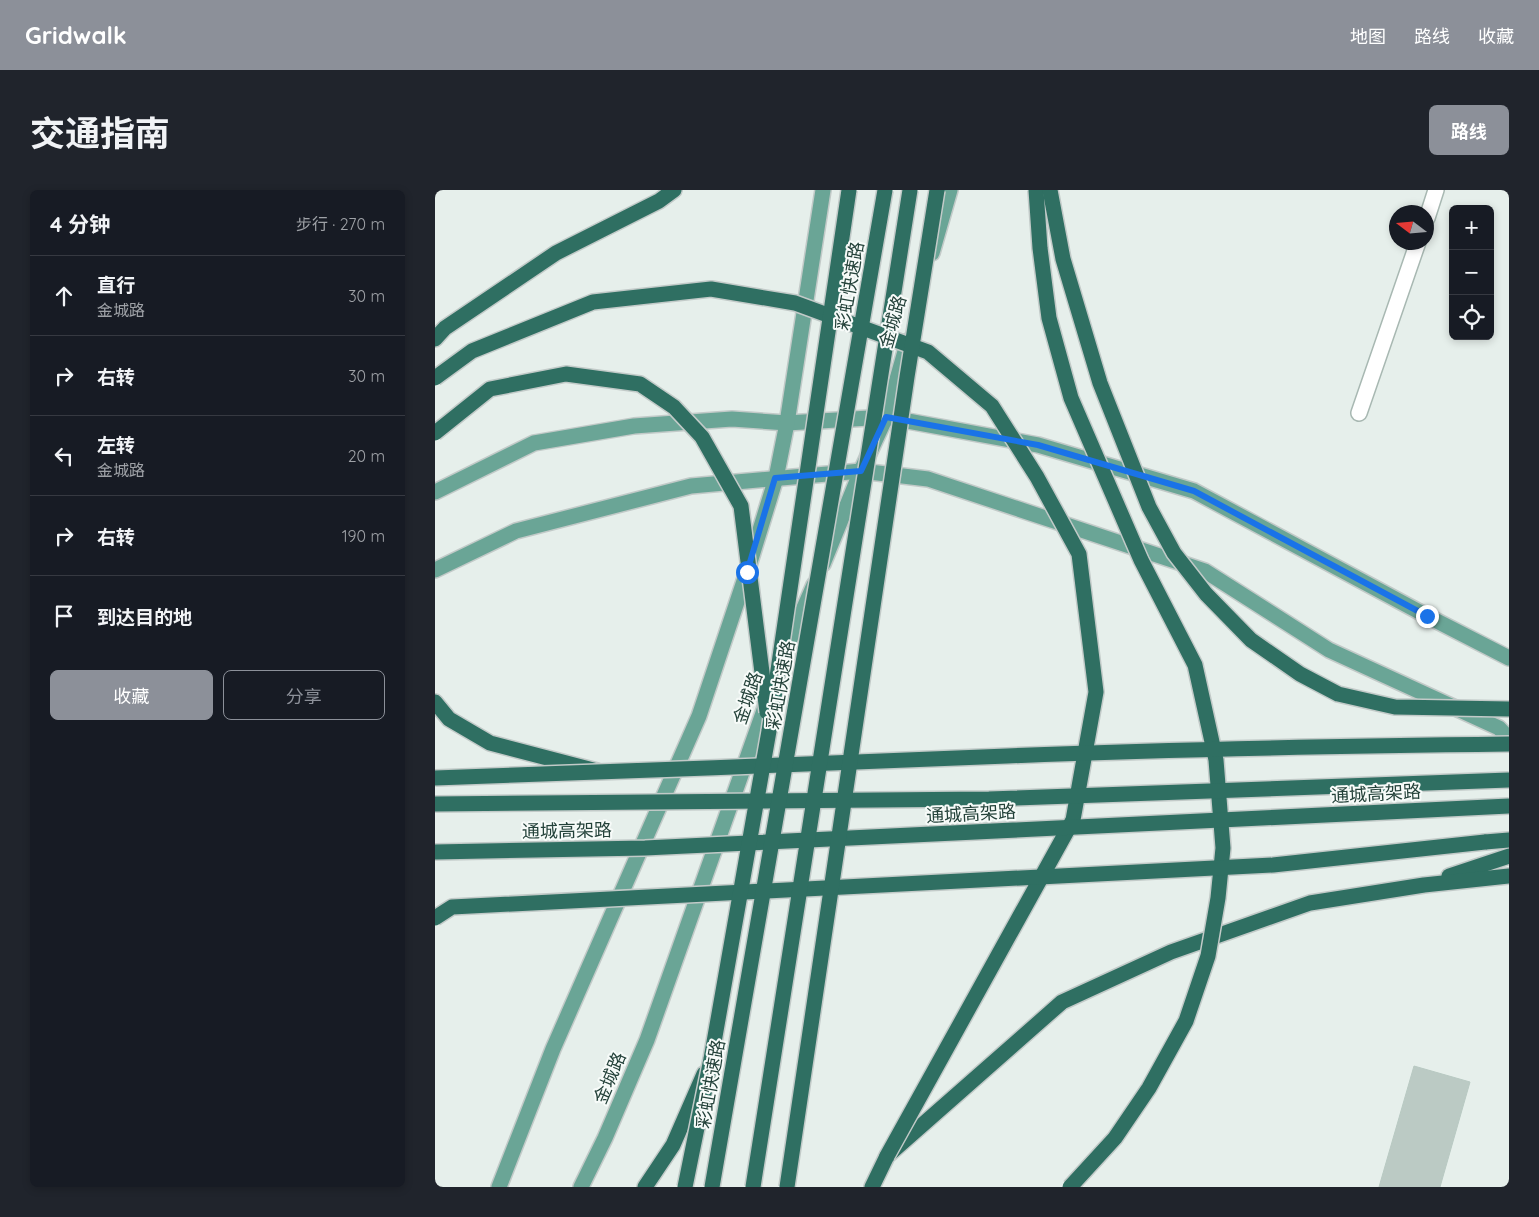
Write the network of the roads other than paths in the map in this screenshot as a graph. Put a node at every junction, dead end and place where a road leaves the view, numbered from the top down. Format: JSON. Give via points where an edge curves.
{"nodes":[{"id":1,"x":674,"y":190,"type":"edge"},
{"id":2,"x":823,"y":190,"type":"edge"},
{"id":3,"x":849,"y":190,"type":"edge"},
{"id":4,"x":885,"y":190,"type":"edge"},
{"id":5,"x":910,"y":190,"type":"edge"},
{"id":6,"x":937,"y":190,"type":"edge"},
{"id":7,"x":950,"y":190,"type":"edge"},
{"id":8,"x":1036,"y":190,"type":"edge"},
{"id":9,"x":1050,"y":190,"type":"edge"},
{"id":10,"x":1436,"y":190,"type":"edge"},
{"id":11,"x":1431,"y":205,"type":"edge"},
{"id":12,"x":1415,"y":250,"type":"edge"},
{"id":13,"x":435,"y":339,"type":"edge"},
{"id":14,"x":435,"y":378,"type":"edge"},
{"id":15,"x":1359,"y":413,"type":"dead end"},
{"id":16,"x":886,"y":417,"type":"junction"},
{"id":17,"x":787,"y":423,"type":"junction"},
{"id":18,"x":435,"y":432,"type":"edge"},
{"id":19,"x":861,"y":471,"type":"junction"},
{"id":20,"x":775,"y":478,"type":"junction"},
{"id":21,"x":435,"y":492,"type":"edge"},
{"id":22,"x":435,"y":570,"type":"edge"},
{"id":23,"x":1509,"y":658,"type":"edge"},
{"id":24,"x":435,"y":702,"type":"edge"},
{"id":25,"x":1509,"y":709,"type":"edge"},
{"id":26,"x":769,"y":731,"type":"junction"},
{"id":27,"x":1509,"y":739,"type":"edge"},
{"id":28,"x":1509,"y":744,"type":"edge"},
{"id":29,"x":605,"y":773,"type":"junction"},
{"id":30,"x":435,"y":778,"type":"edge"},
{"id":31,"x":1509,"y":780,"type":"edge"},
{"id":32,"x":435,"y":804,"type":"edge"},
{"id":33,"x":1509,"y":806,"type":"edge"},
{"id":34,"x":1509,"y":840,"type":"edge"},
{"id":35,"x":435,"y":852,"type":"edge"},
{"id":36,"x":1509,"y":856,"type":"edge"},
{"id":37,"x":1509,"y":876,"type":"edge"},
{"id":38,"x":1424,"y":885,"type":"junction"},
{"id":39,"x":435,"y":918,"type":"edge"},
{"id":40,"x":711,"y":1059,"type":"junction"},
{"id":41,"x":887,"y":1156,"type":"junction"},
{"id":42,"x":499,"y":1187,"type":"edge"},
{"id":43,"x":581,"y":1187,"type":"edge"},
{"id":44,"x":645,"y":1187,"type":"edge"},
{"id":45,"x":685,"y":1187,"type":"edge"},
{"id":46,"x":712,"y":1187,"type":"edge"},
{"id":47,"x":753,"y":1187,"type":"edge"},
{"id":48,"x":787,"y":1187,"type":"edge"},
{"id":49,"x":873,"y":1187,"type":"edge"},
{"id":50,"x":1070,"y":1187,"type":"edge"}],
"edges":[{"from":1,"to":13,"type":"highway","via":[[659,202],[557,253],[445,328]]},
{"from":2,"to":17,"type":"main road"},
{"from":3,"to":26,"type":"highway","bridge":true},
{"from":4,"to":46,"type":"highway","name":"彩虹快速路","bridge":true},
{"from":5,"to":47,"type":"highway","bridge":true},
{"from":6,"to":48,"type":"highway","bridge":true},
{"from":7,"to":16,"type":"main road","name":"金城路"},
{"from":8,"to":50,"type":"highway","bridge":true,"via":[[1049,318],[1071,398],[1141,560],[1195,665],[1216,760],[1223,848],[1208,956],[1186,1020],[1149,1088],[1115,1138]]},
{"from":9,"to":25,"type":"highway","bridge":true,"via":[[1063,259],[1104,392],[1149,507],[1174,553],[1206,594],[1251,640],[1300,674],[1339,694],[1395,707]]},
{"from":10,"to":11,"type":"lane"},
{"from":12,"to":15,"type":"lane"},
{"from":14,"to":41,"type":"highway","bridge":true,"via":[[472,351],[593,302],[711,289],[795,303],[928,352],[992,406],[1037,477],[1079,554],[1096,692],[1073,820]]},
{"from":16,"to":17,"type":"main road"},
{"from":16,"to":19,"type":"main road","name":"金城路"},
{"from":16,"to":23,"type":"main road","via":[[1038,445],[1194,491]]},
{"from":17,"to":20,"type":"main road"},
{"from":17,"to":21,"type":"main road","via":[[732,420],[634,426],[534,443]]},
{"from":18,"to":26,"type":"highway","bridge":true,"via":[[490,389],[566,374],[641,384],[674,408],[702,437],[741,506]]},
{"from":19,"to":20,"type":"main road"},
{"from":19,"to":27,"type":"main road","via":[[928,479],[1205,571],[1329,650],[1499,728]]},
{"from":19,"to":43,"type":"main road","name":"金城路","via":[[787,643],[647,1040]]},
{"from":20,"to":22,"type":"main road","via":[[691,486],[525,529]]},
{"from":20,"to":42,"type":"main road","via":[[699,716],[553,1048]]},
{"from":24,"to":29,"type":"highway","bridge":true,"via":[[449,719],[490,742]]},
{"from":26,"to":40,"type":"highway","bridge":true},
{"from":28,"to":29,"type":"highway","bridge":true,"via":[[1010,756]]},
{"from":29,"to":30,"type":"highway","bridge":true},
{"from":31,"to":32,"type":"highway","name":"通城高架路","bridge":true,"via":[[989,799]]},
{"from":33,"to":35,"type":"highway","name":"通城高架路","bridge":true,"via":[[645,848]]},
{"from":34,"to":39,"type":"highway","bridge":true,"via":[[1273,866],[452,907]]},
{"from":36,"to":38,"type":"highway"},
{"from":37,"to":38,"type":"highway"},
{"from":38,"to":41,"type":"highway","bridge":true,"via":[[1310,903],[1171,952],[1062,1002]]},
{"from":40,"to":44,"type":"highway","bridge":true,"via":[[673,1145]]},
{"from":40,"to":45,"type":"highway","bridge":true},
{"from":41,"to":49,"type":"highway"}]}
